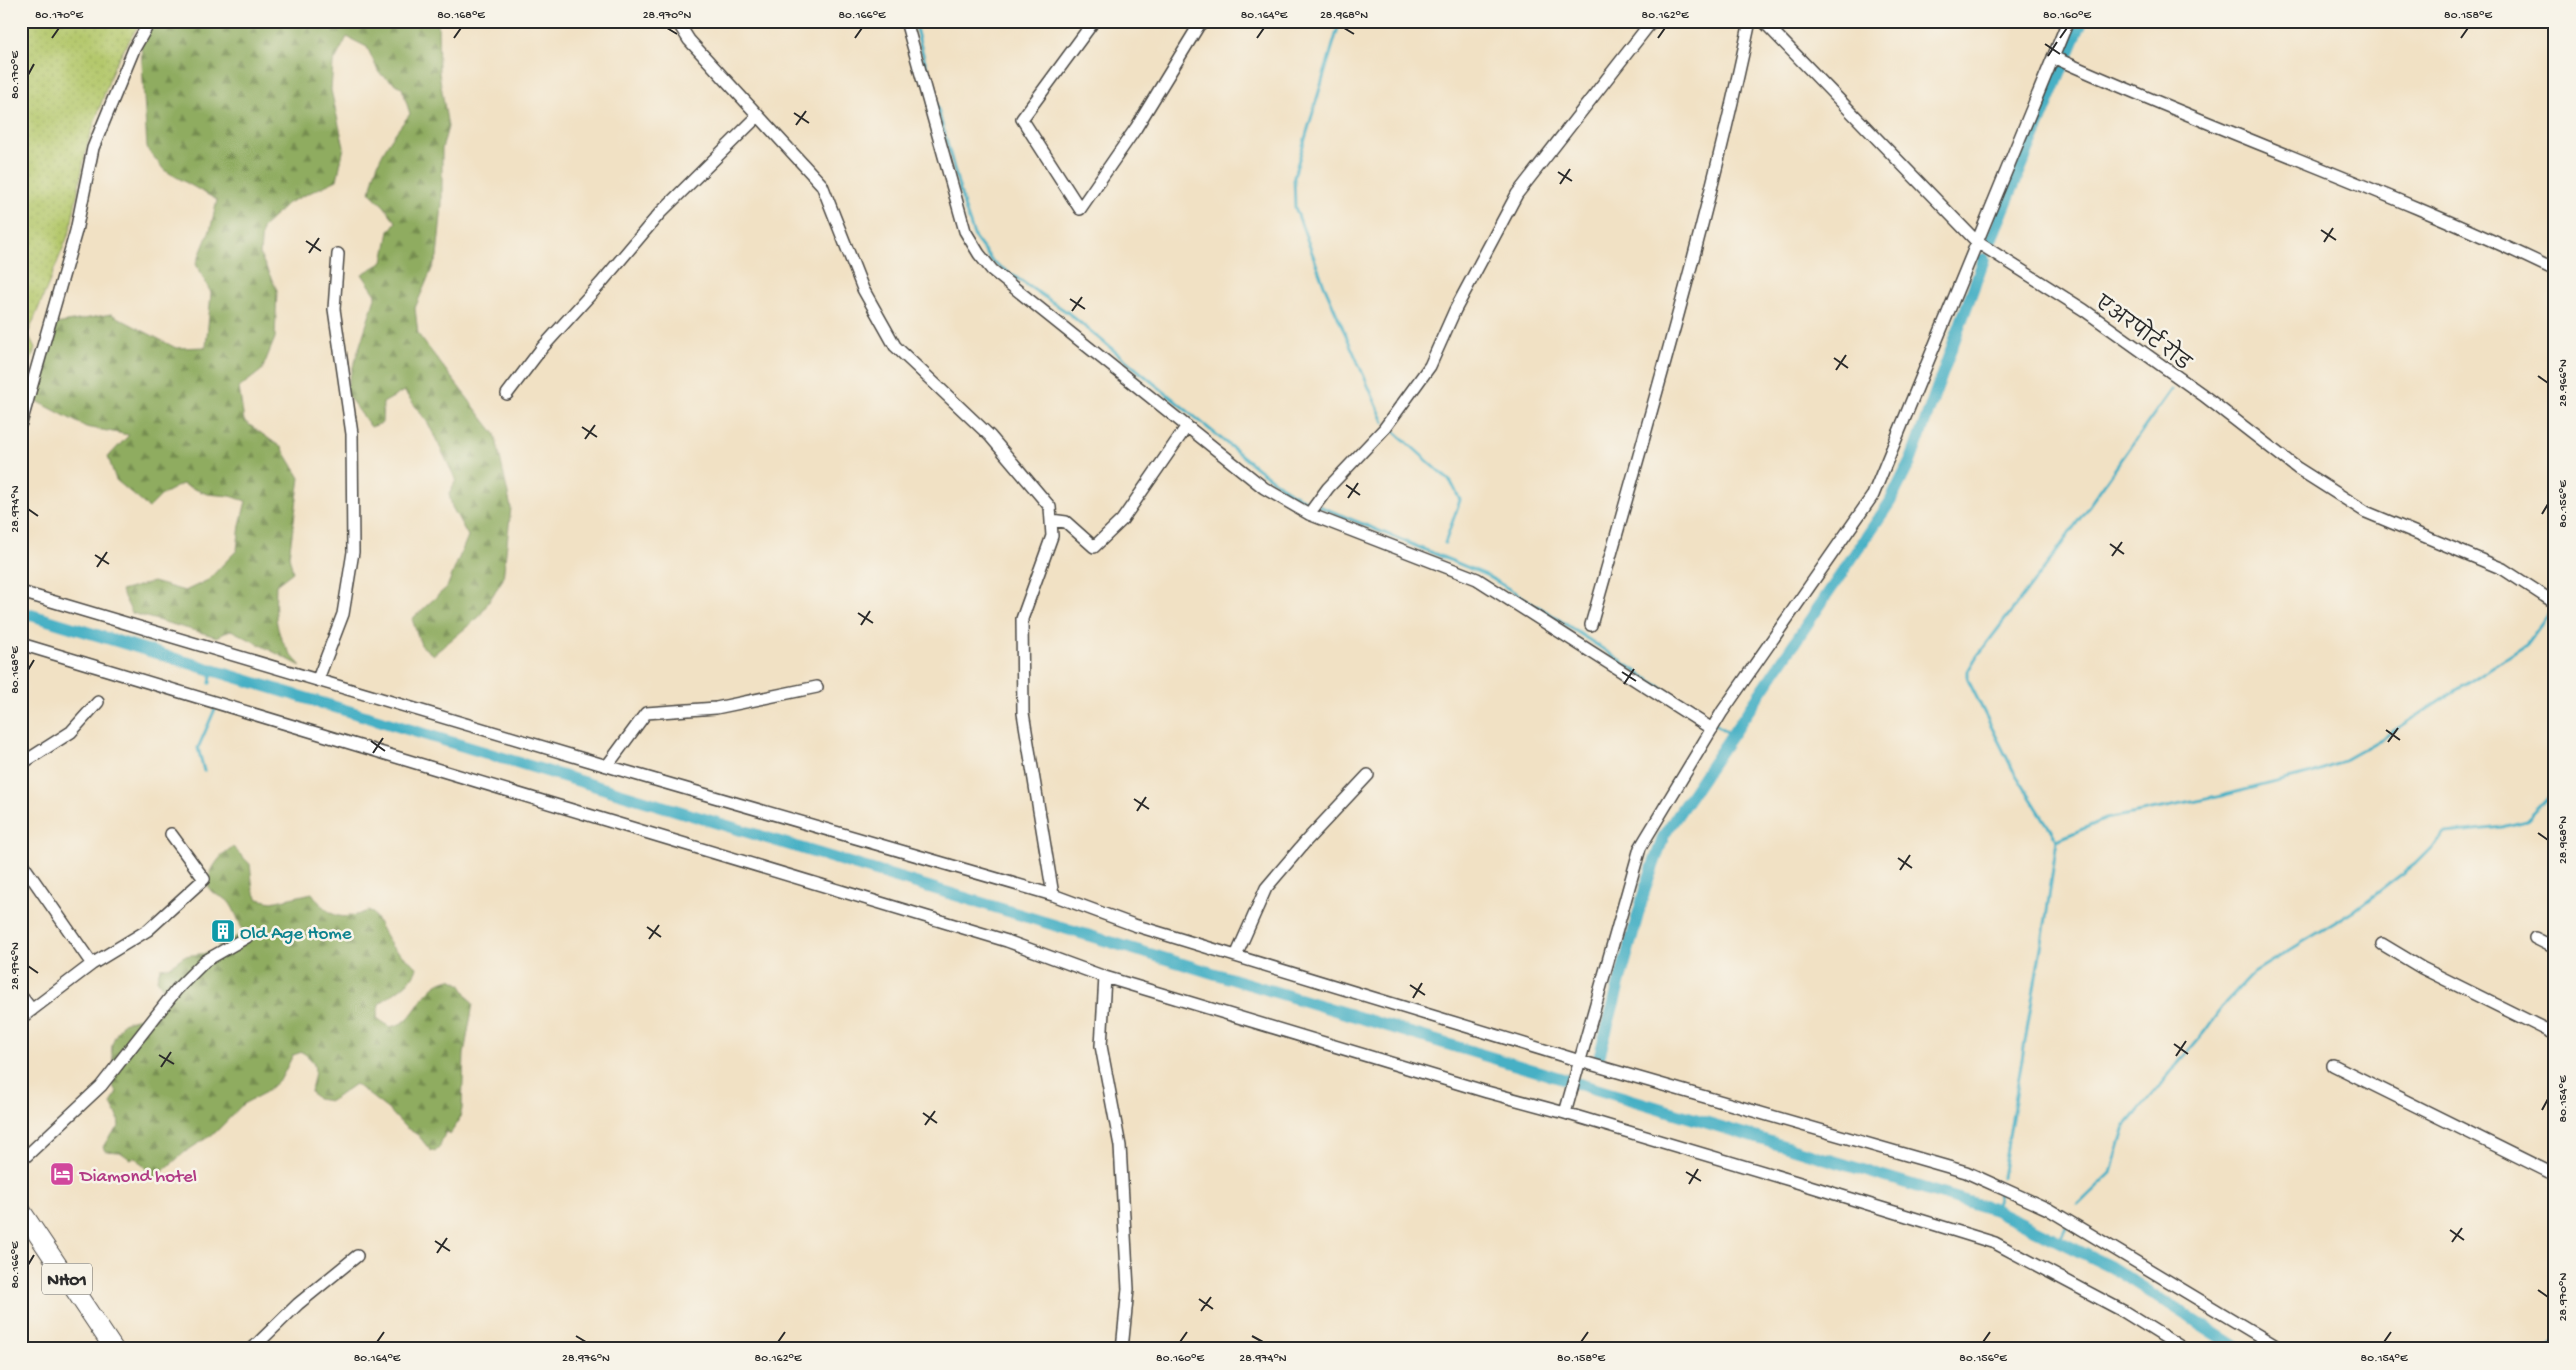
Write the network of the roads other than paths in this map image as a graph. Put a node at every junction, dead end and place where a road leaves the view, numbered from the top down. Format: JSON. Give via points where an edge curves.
{"nodes":[{"id":1,"x":150,"y":21,"type":"edge"},
{"id":2,"x":676,"y":21,"type":"edge"},
{"id":3,"x":906,"y":21,"type":"edge"},
{"id":4,"x":1094,"y":21,"type":"edge"},
{"id":5,"x":1204,"y":21,"type":"edge"},
{"id":6,"x":1652,"y":21,"type":"edge"},
{"id":7,"x":1750,"y":21,"type":"edge"},
{"id":8,"x":1763,"y":21,"type":"edge"},
{"id":9,"x":2068,"y":21,"type":"edge"},
{"id":10,"x":2056,"y":58,"type":"junction"},
{"id":11,"x":758,"y":116,"type":"junction"},
{"id":12,"x":1977,"y":242,"type":"junction"},
{"id":13,"x":338,"y":254,"type":"dead end"},
{"id":14,"x":2555,"y":270,"type":"edge"},
{"id":15,"x":507,"y":394,"type":"dead end"},
{"id":16,"x":21,"y":422,"type":"edge"},
{"id":17,"x":1187,"y":426,"type":"junction"},
{"id":18,"x":1309,"y":514,"type":"junction"},
{"id":19,"x":1051,"y":520,"type":"junction"},
{"id":20,"x":21,"y":592,"type":"edge"},
{"id":21,"x":2555,"y":603,"type":"edge"},
{"id":22,"x":1591,"y":625,"type":"dead end"},
{"id":23,"x":21,"y":644,"type":"edge"},
{"id":24,"x":318,"y":679,"type":"junction"},
{"id":25,"x":817,"y":687,"type":"dead end"},
{"id":26,"x":98,"y":702,"type":"dead end"},
{"id":27,"x":1713,"y":727,"type":"junction"},
{"id":28,"x":21,"y":764,"type":"edge"},
{"id":29,"x":607,"y":766,"type":"junction"},
{"id":30,"x":1368,"y":775,"type":"dead end"},
{"id":31,"x":171,"y":834,"type":"dead end"},
{"id":32,"x":21,"y":862,"type":"edge"},
{"id":33,"x":1053,"y":895,"type":"junction"},
{"id":34,"x":247,"y":937,"type":"dead end"},
{"id":35,"x":2535,"y":938,"type":"dead end"},
{"id":36,"x":2382,"y":944,"type":"dead end"},
{"id":37,"x":2555,"y":948,"type":"edge"},
{"id":38,"x":1236,"y":956,"type":"junction"},
{"id":39,"x":92,"y":964,"type":"junction"},
{"id":40,"x":1105,"y":977,"type":"junction"},
{"id":41,"x":21,"y":996,"type":"edge"},
{"id":42,"x":32,"y":1010,"type":"junction"},
{"id":43,"x":21,"y":1018,"type":"edge"},
{"id":44,"x":2555,"y":1034,"type":"edge"},
{"id":45,"x":1580,"y":1061,"type":"junction"},
{"id":46,"x":2333,"y":1065,"type":"dead end"},
{"id":47,"x":1566,"y":1107,"type":"junction"},
{"id":48,"x":21,"y":1161,"type":"edge"},
{"id":49,"x":2555,"y":1176,"type":"edge"},
{"id":50,"x":21,"y":1210,"type":"edge"},
{"id":51,"x":357,"y":1256,"type":"dead end"},
{"id":52,"x":114,"y":1349,"type":"edge"},
{"id":53,"x":252,"y":1349,"type":"edge"},
{"id":54,"x":1122,"y":1349,"type":"edge"},
{"id":55,"x":2184,"y":1349,"type":"edge"},
{"id":56,"x":2282,"y":1349,"type":"edge"}],
"edges":[{"from":1,"to":16,"type":"street","via":[[134,48],[93,148],[76,231]]},
{"from":2,"to":11,"type":"street","via":[[689,40]]},
{"from":3,"to":17,"type":"street","via":[[965,231],[979,254],[992,270]]},
{"from":4,"to":5,"type":"street","via":[[1022,119],[1080,209]]},
{"from":6,"to":18,"type":"street","via":[[1517,194],[1430,366],[1384,430],[1328,488]]},
{"from":7,"to":22,"type":"street","via":[[1692,262]]},
{"from":8,"to":12,"type":"street","name":"एअरपोर्ट रोड"},
{"from":9,"to":10,"type":"street"},
{"from":10,"to":12,"type":"street"},
{"from":10,"to":14,"type":"street"},
{"from":11,"to":15,"type":"street","via":[[660,213],[542,348]]},
{"from":11,"to":19,"type":"street","via":[[822,185],[863,289],[895,346],[990,436],[1050,507]]},
{"from":12,"to":21,"type":"street","name":"एअरपोर्ट रोड","via":[[2084,310],[2298,468],[2366,512],[2504,569]]},
{"from":12,"to":27,"type":"street","via":[[1873,495]]},
{"from":13,"to":24,"type":"street","via":[[334,309],[352,434],[353,552],[343,614]]},
{"from":17,"to":18,"type":"street","via":[[1264,488]]},
{"from":17,"to":19,"type":"street","via":[[1122,520],[1094,547],[1066,522]]},
{"from":18,"to":27,"type":"street","via":[[1477,579]]},
{"from":19,"to":33,"type":"street","via":[[1052,536],[1022,619],[1023,713]]},
{"from":20,"to":24,"type":"street"},
{"from":23,"to":40,"type":"street","via":[[1007,941]]},
{"from":24,"to":29,"type":"street"},
{"from":25,"to":29,"type":"street","via":[[716,708],[646,713]]},
{"from":26,"to":28,"type":"street","via":[[70,732]]},
{"from":27,"to":45,"type":"street","via":[[1640,848]]},
{"from":29,"to":33,"type":"street"},
{"from":30,"to":38,"type":"street","via":[[1266,888]]},
{"from":31,"to":39,"type":"street","via":[[204,879],[148,930]]},
{"from":32,"to":39,"type":"street"},
{"from":33,"to":38,"type":"street","via":[[1134,925]]},
{"from":34,"to":48,"type":"street","via":[[205,961],[177,989],[101,1086]]},
{"from":35,"to":37,"type":"street"},
{"from":36,"to":44,"type":"street","via":[[2422,968]]},
{"from":38,"to":45,"type":"street"},
{"from":39,"to":42,"type":"street"},
{"from":40,"to":47,"type":"street","via":[[1487,1092]]},
{"from":40,"to":54,"type":"street","via":[[1101,1046],[1120,1146],[1128,1289]]},
{"from":41,"to":42,"type":"street"},
{"from":42,"to":43,"type":"street"},
{"from":45,"to":47,"type":"street"},
{"from":45,"to":56,"type":"street","via":[[1966,1172],[2048,1209]]},
{"from":46,"to":49,"type":"street"},
{"from":47,"to":55,"type":"street","via":[[1995,1243],[2123,1310]]},
{"from":50,"to":52,"type":"highway","number":"NH01"},
{"from":51,"to":53,"type":"street","via":[[298,1304]]}]}
